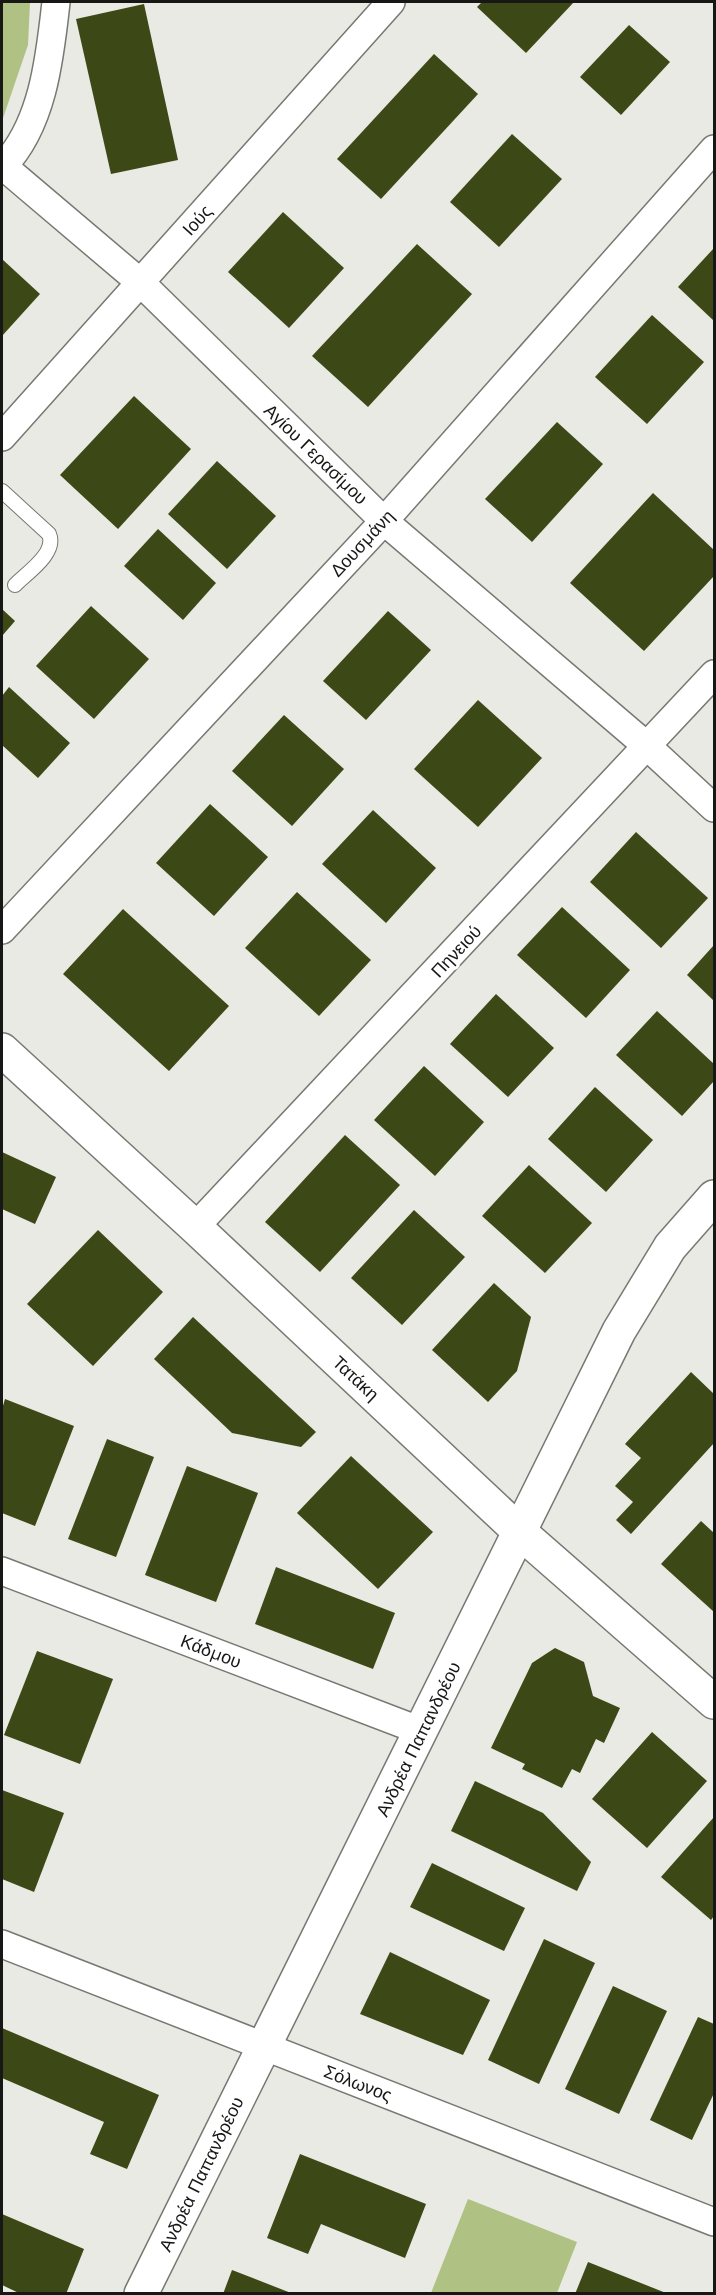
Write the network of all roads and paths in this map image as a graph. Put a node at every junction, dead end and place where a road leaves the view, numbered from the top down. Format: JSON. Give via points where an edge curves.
{"nodes":[{"id":1,"x":56,"y":2,"type":"edge"},
{"id":2,"x":391,"y":2,"type":"edge"},
{"id":3,"x":714,"y":149,"type":"edge"},
{"id":4,"x":2,"y":166,"type":"edge"},
{"id":5,"x":141,"y":283,"type":"junction"},
{"id":6,"x":2,"y":437,"type":"edge"},
{"id":7,"x":2,"y":490,"type":"edge"},
{"id":8,"x":384,"y":521,"type":"junction"},
{"id":9,"x":15,"y":585,"type":"dead end"},
{"id":10,"x":714,"y":674,"type":"edge"},
{"id":11,"x":648,"y":747,"type":"junction"},
{"id":12,"x":714,"y":808,"type":"edge"},
{"id":13,"x":2,"y":930,"type":"edge"},
{"id":14,"x":2,"y":1050,"type":"edge"},
{"id":15,"x":714,"y":1197,"type":"edge"},
{"id":16,"x":195,"y":1227,"type":"junction"},
{"id":17,"x":520,"y":1533,"type":"junction"},
{"id":18,"x":2,"y":1571,"type":"edge"},
{"id":19,"x":714,"y":1702,"type":"edge"},
{"id":20,"x":421,"y":1731,"type":"junction"},
{"id":21,"x":2,"y":1944,"type":"edge"},
{"id":22,"x":264,"y":2047,"type":"junction"},
{"id":23,"x":714,"y":2222,"type":"edge"},
{"id":24,"x":141,"y":2294,"type":"edge"}],
"edges":[{"from":1,"to":4,"type":"street","via":[[51,49],[32,121]]},
{"from":2,"to":5,"type":"street","name":"Ιούς"},
{"from":3,"to":8,"type":"street","name":"Δουσμάνη"},
{"from":4,"to":5,"type":"street","name":"Αγίου Γερασίμου"},
{"from":5,"to":6,"type":"street","name":"Ιούς"},
{"from":5,"to":8,"type":"street","name":"Αγίου Γερασίμου"},
{"from":7,"to":9,"type":"lane","via":[[52,541],[50,550]]},
{"from":8,"to":11,"type":"street","name":"Αγίου Γερασίμου"},
{"from":8,"to":13,"type":"street","name":"Δουσμάνη"},
{"from":10,"to":11,"type":"street","name":"Πηνειού"},
{"from":11,"to":12,"type":"street","name":"Αγίου Γερασίμου"},
{"from":11,"to":16,"type":"street","name":"Πηνειού"},
{"from":14,"to":16,"type":"street","name":"Τατάκη"},
{"from":15,"to":17,"type":"street","name":"Ανδρέα Παπανδρέου","via":[[670,1247],[619,1331]]},
{"from":16,"to":17,"type":"street","name":"Τατάκη"},
{"from":17,"to":19,"type":"street","name":"Τατάκη"},
{"from":17,"to":20,"type":"street","name":"Ανδρέα Παπανδρέου"},
{"from":18,"to":20,"type":"street","name":"Κάδμου"},
{"from":20,"to":22,"type":"street","name":"Ανδρέα Παπανδρέου"},
{"from":21,"to":22,"type":"street","name":"Σόλωνος"},
{"from":22,"to":23,"type":"street","name":"Σόλωνος"},
{"from":22,"to":24,"type":"street","name":"Ανδρέα Παπανδρέου"}]}
